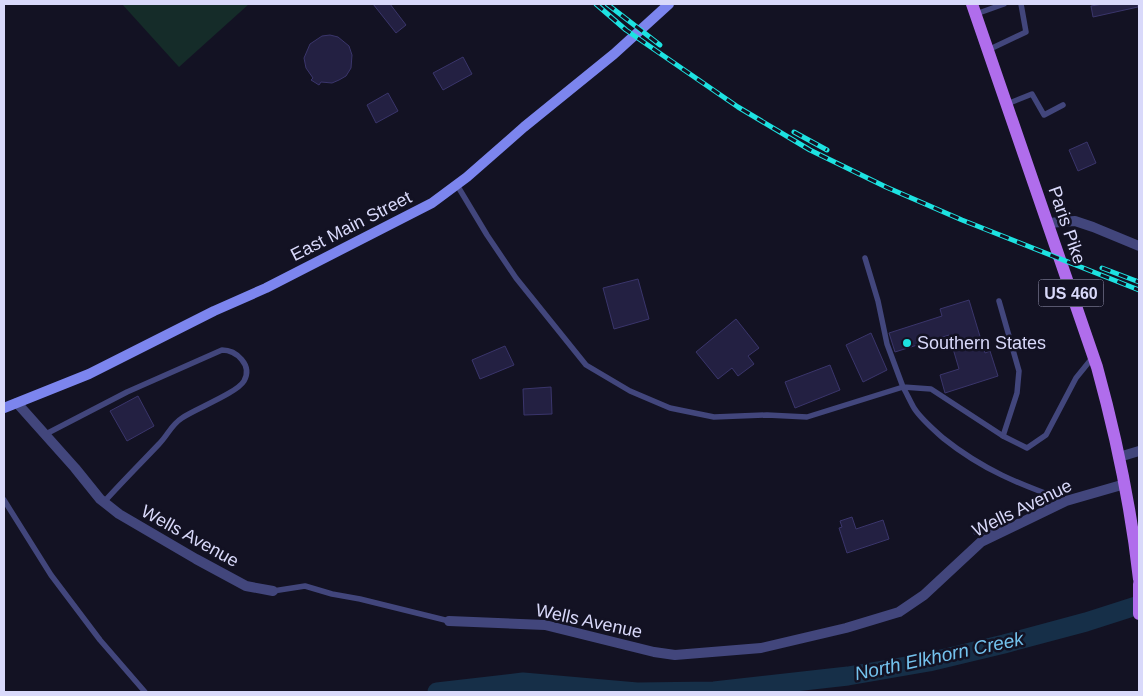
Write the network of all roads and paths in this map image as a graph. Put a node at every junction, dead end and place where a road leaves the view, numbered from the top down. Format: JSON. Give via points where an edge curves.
{"nodes":[{"id":1,"x":670,"y":4,"type":"edge"},
{"id":2,"x":1004,"y":4,"type":"edge"},
{"id":3,"x":1021,"y":4,"type":"edge"},
{"id":4,"x":974,"y":9,"type":"edge"},
{"id":5,"x":988,"y":50,"type":"junction"},
{"id":6,"x":1007,"y":104,"type":"junction"},
{"id":7,"x":1063,"y":105,"type":"dead end"},
{"id":8,"x":457,"y":185,"type":"junction"},
{"id":9,"x":1048,"y":223,"type":"junction"},
{"id":10,"x":1139,"y":246,"type":"edge"},
{"id":11,"x":865,"y":258,"type":"dead end"},
{"id":12,"x":1000,"y":301,"type":"dead end"},
{"id":13,"x":1093,"y":356,"type":"junction"},
{"id":14,"x":904,"y":387,"type":"junction"},
{"id":15,"x":16,"y":403,"type":"junction"},
{"id":16,"x":4,"y":408,"type":"edge"},
{"id":17,"x":44,"y":435,"type":"junction"},
{"id":18,"x":1003,"y":436,"type":"junction"},
{"id":19,"x":1139,"y":451,"type":"edge"},
{"id":20,"x":1119,"y":457,"type":"junction"},
{"id":21,"x":1125,"y":484,"type":"junction"},
{"id":22,"x":4,"y":500,"type":"edge"},
{"id":23,"x":1066,"y":501,"type":"junction"},
{"id":24,"x":104,"y":502,"type":"junction"},
{"id":25,"x":1009,"y":529,"type":"junction"},
{"id":26,"x":976,"y":532,"type":"dead end"},
{"id":27,"x":1139,"y":579,"type":"edge"},
{"id":28,"x":1139,"y":584,"type":"edge"},
{"id":29,"x":273,"y":591,"type":"joint"},
{"id":30,"x":1139,"y":614,"type":"edge"},
{"id":31,"x":449,"y":621,"type":"joint"},
{"id":32,"x":145,"y":692,"type":"edge"}],
"edges":[{"from":1,"to":8,"type":"street","name":"East Main Street"},
{"from":2,"to":4,"type":"lane"},
{"from":3,"to":5,"type":"lane","via":[[1026,32]]},
{"from":4,"to":5,"type":"main road","name":"Paris Pike","number":"US 460"},
{"from":5,"to":6,"type":"main road","name":"Paris Pike","number":"US 460"},
{"from":6,"to":7,"type":"lane","via":[[1032,94],[1044,115]]},
{"from":6,"to":9,"type":"main road","name":"Paris Pike","number":"US 460"},
{"from":8,"to":14,"type":"lane","via":[[516,278],[586,365],[630,392],[670,408],[714,417],[807,417]]},
{"from":8,"to":15,"type":"street","name":"East Main Street","via":[[432,203],[266,288],[89,374]]},
{"from":9,"to":10,"type":"street","via":[[1075,222]]},
{"from":9,"to":13,"type":"main road","name":"Paris Pike","number":"US 460"},
{"from":11,"to":14,"type":"lane","via":[[887,344]]},
{"from":12,"to":18,"type":"lane","via":[[1018,371],[1018,393]]},
{"from":13,"to":18,"type":"lane","via":[[1076,378],[1046,435],[1027,448]]},
{"from":13,"to":20,"type":"main road","name":"Paris Pike","number":"US 460"},
{"from":14,"to":18,"type":"lane","via":[[931,389]]},
{"from":14,"to":23,"type":"lane","via":[[914,408],[933,430],[960,452],[1022,485]]},
{"from":15,"to":16,"type":"street","name":"East Main Street"},
{"from":15,"to":17,"type":"street","name":"Wells Avenue"},
{"from":17,"to":24,"type":"street","name":"Wells Avenue"},
{"from":17,"to":24,"type":"lane","via":[[127,392],[222,350],[231,350],[238,355],[245,363],[246,372],[237,388],[171,426],[161,442]]},
{"from":19,"to":20,"type":"street"},
{"from":20,"to":21,"type":"main road","name":"Paris Pike","number":"US 460"},
{"from":21,"to":23,"type":"street","name":"Wells Avenue"},
{"from":21,"to":27,"type":"main road","name":"Paris Pike","number":"US 460"},
{"from":22,"to":32,"type":"lane","via":[[59,586]]},
{"from":23,"to":25,"type":"street","name":"Wells Avenue"},
{"from":24,"to":29,"type":"street","name":"Wells Avenue","via":[[150,533],[237,582]]},
{"from":25,"to":26,"type":"lane"},
{"from":25,"to":31,"type":"street","name":"Wells Avenue","via":[[981,542],[924,595],[899,612],[760,648],[675,655],[545,625]]},
{"from":28,"to":30,"type":"main road"},
{"from":29,"to":31,"type":"lane","name":"Wells Avenue","via":[[306,586]]}]}
